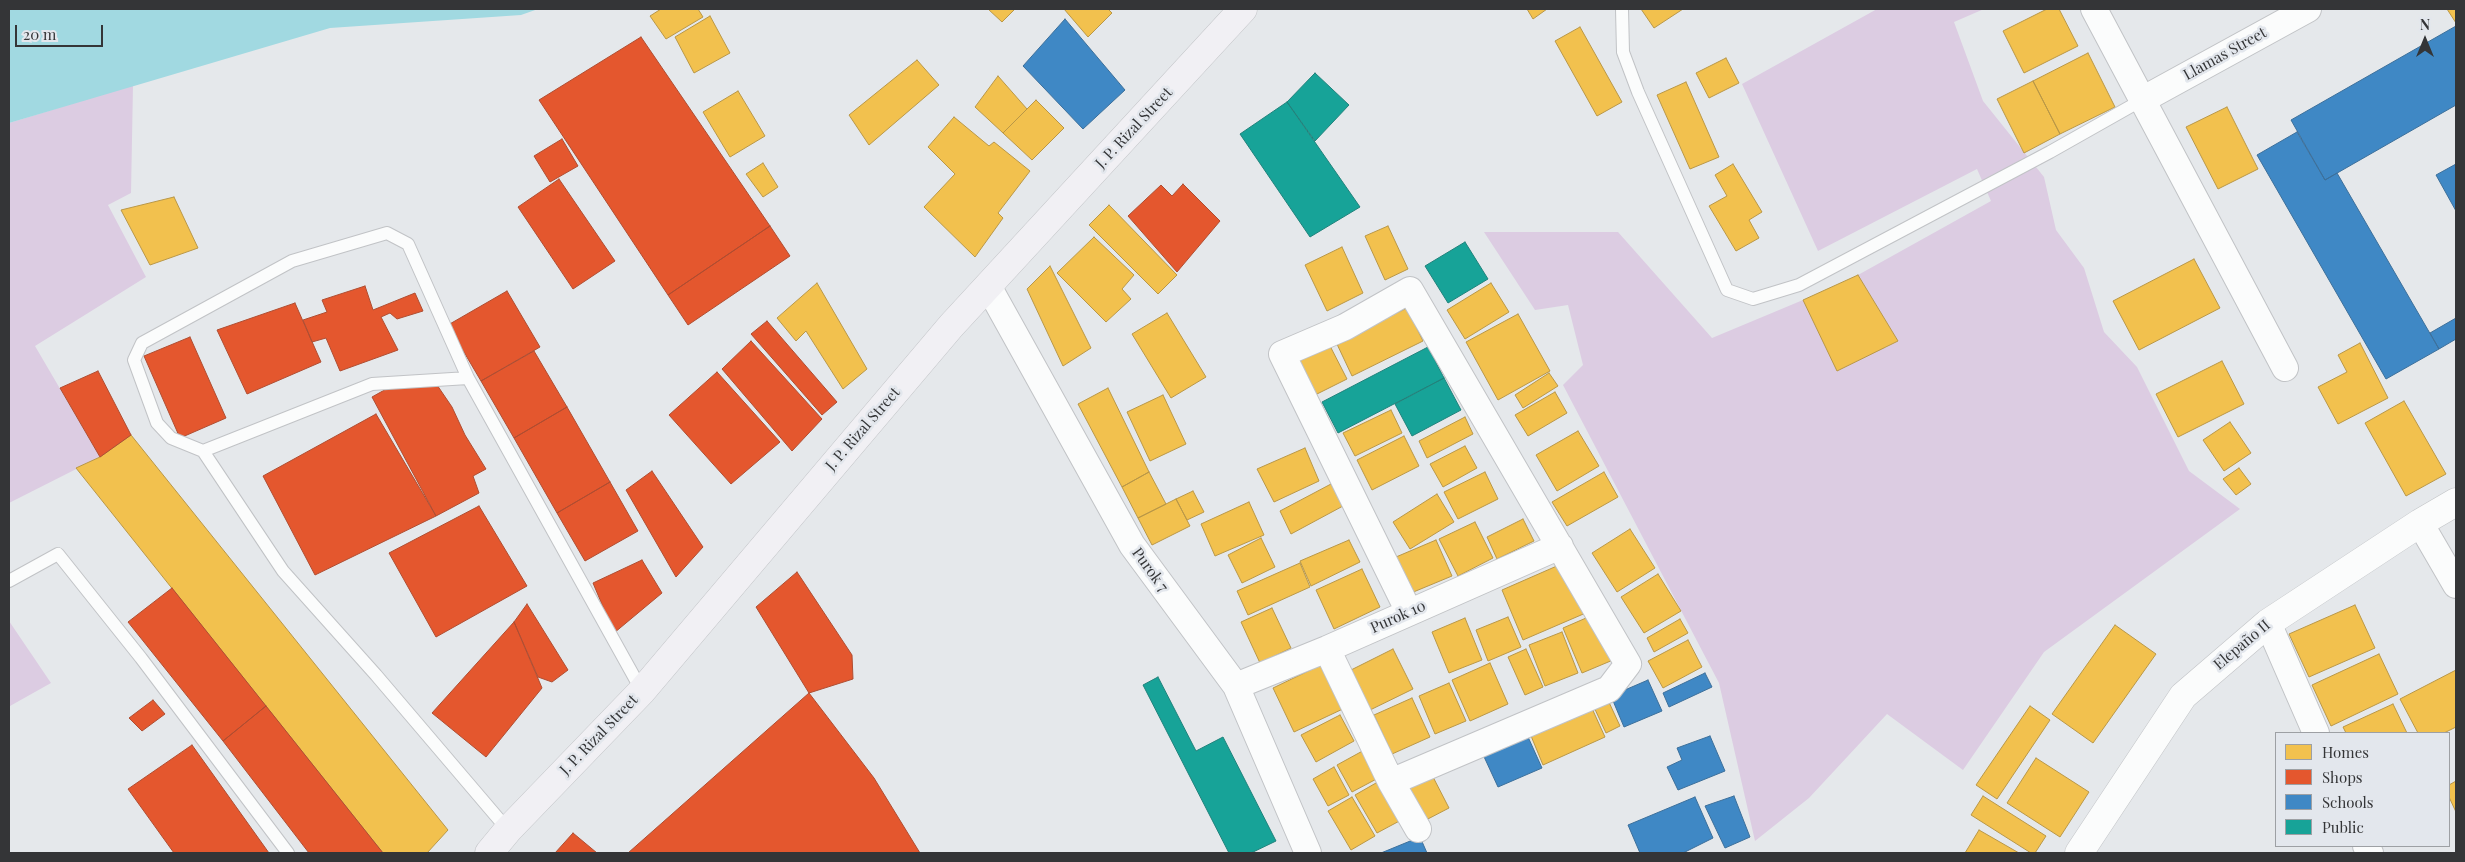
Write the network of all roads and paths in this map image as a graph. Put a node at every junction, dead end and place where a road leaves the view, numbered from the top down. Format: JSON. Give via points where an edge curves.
{"nodes":[{"id":1,"x":1243,"y":9,"type":"edge"},
{"id":2,"x":1622,"y":9,"type":"edge"},
{"id":3,"x":2094,"y":9,"type":"edge"},
{"id":4,"x":2308,"y":9,"type":"edge"},
{"id":5,"x":2142,"y":100,"type":"junction"},
{"id":6,"x":988,"y":286,"type":"junction"},
{"id":7,"x":2285,"y":368,"type":"dead end"},
{"id":8,"x":468,"y":378,"type":"junction"},
{"id":9,"x":203,"y":451,"type":"junction"},
{"id":10,"x":2456,"y":502,"type":"edge"},
{"id":11,"x":2420,"y":522,"type":"junction"},
{"id":12,"x":1560,"y":546,"type":"junction"},
{"id":13,"x":9,"y":581,"type":"edge"},
{"id":14,"x":2456,"y":585,"type":"edge"},
{"id":15,"x":1409,"y":612,"type":"junction"},
{"id":16,"x":2268,"y":623,"type":"junction"},
{"id":17,"x":1327,"y":649,"type":"junction"},
{"id":18,"x":1236,"y":686,"type":"junction"},
{"id":19,"x":642,"y":690,"type":"junction"},
{"id":20,"x":2316,"y":732,"type":"edge"},
{"id":21,"x":1391,"y":782,"type":"junction"},
{"id":22,"x":1418,"y":829,"type":"dead end"},
{"id":23,"x":508,"y":830,"type":"junction"},
{"id":24,"x":2085,"y":851,"type":"edge"},
{"id":25,"x":288,"y":853,"type":"edge"},
{"id":26,"x":488,"y":853,"type":"edge"},
{"id":27,"x":1308,"y":853,"type":"edge"}],
"edges":[{"from":1,"to":6,"type":"main road","name":"J. P. Rizal Street"},
{"from":2,"to":5,"type":"lane","via":[[1623,52],[1727,290],[1753,299],[1799,285]]},
{"from":3,"to":5,"type":"street"},
{"from":4,"to":5,"type":"street","name":"Llamas Street"},
{"from":5,"to":7,"type":"street"},
{"from":6,"to":18,"type":"street","name":"Purok 7","via":[[1132,545]]},
{"from":6,"to":19,"type":"main road","name":"J. P. Rizal Street"},
{"from":8,"to":9,"type":"lane","via":[[372,384]]},
{"from":8,"to":9,"type":"lane","via":[[408,244],[387,233],[292,261],[142,343],[134,360],[157,423],[171,438]]},
{"from":8,"to":19,"type":"lane"},
{"from":9,"to":23,"type":"lane","via":[[283,571]]},
{"from":10,"to":11,"type":"street","name":"Elepaño II"},
{"from":11,"to":14,"type":"street"},
{"from":11,"to":16,"type":"street","name":"Elepaño II"},
{"from":12,"to":15,"type":"street","name":"Purok 10"},
{"from":12,"to":15,"type":"street","via":[[1410,290],[1345,328],[1282,354]]},
{"from":12,"to":21,"type":"street","via":[[1628,664],[1609,689]]},
{"from":13,"to":25,"type":"lane","via":[[58,554]]},
{"from":15,"to":17,"type":"street","name":"Purok 10"},
{"from":16,"to":20,"type":"street"},
{"from":16,"to":24,"type":"street","name":"Elepaño II","via":[[2183,696]]},
{"from":17,"to":18,"type":"street","name":"Purok 10"},
{"from":17,"to":21,"type":"street"},
{"from":18,"to":27,"type":"street","name":"Purok 7"},
{"from":19,"to":23,"type":"main road","name":"J. P. Rizal Street"},
{"from":21,"to":22,"type":"street"},
{"from":23,"to":26,"type":"main road","name":"J. P. Rizal Street"}]}
